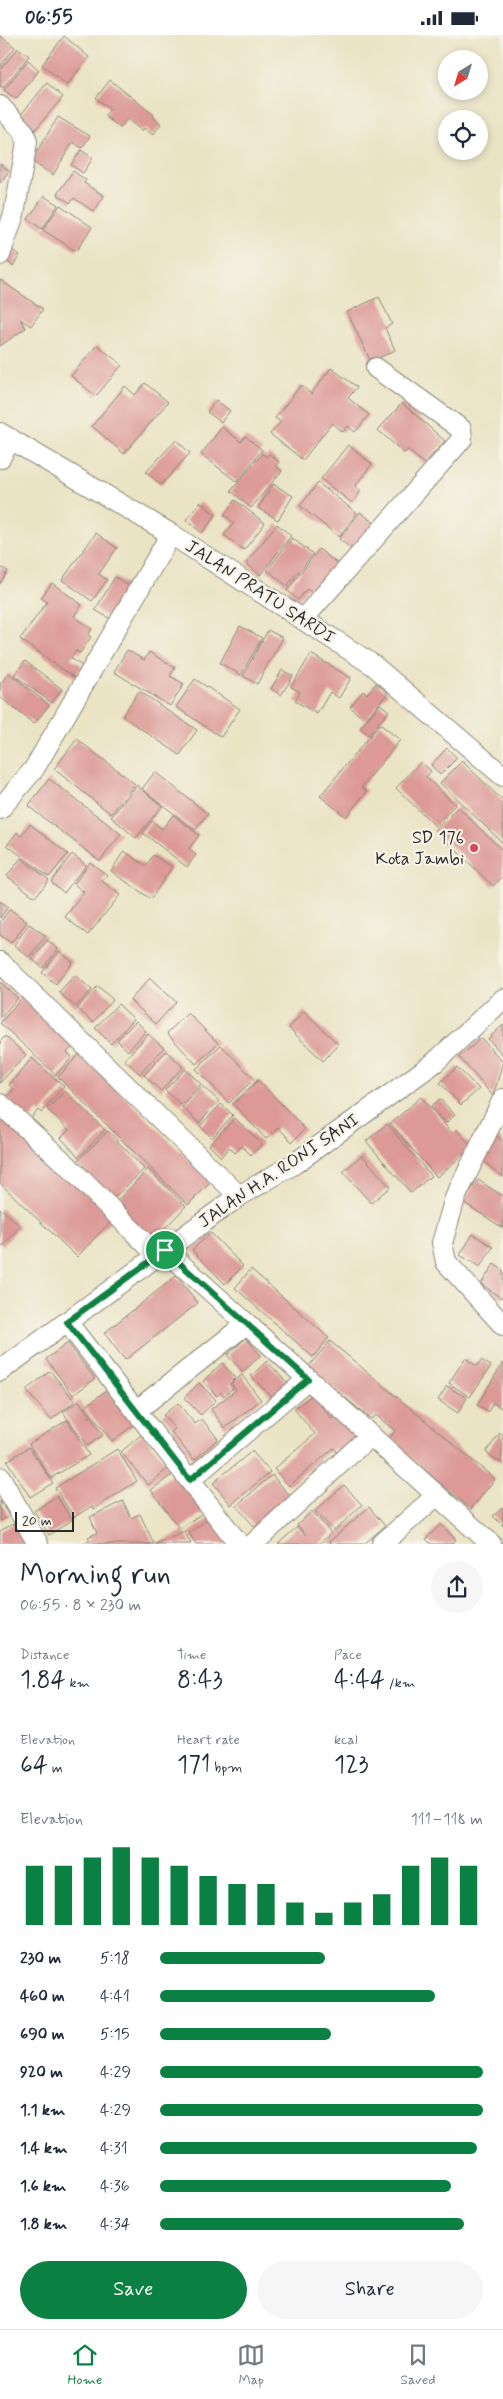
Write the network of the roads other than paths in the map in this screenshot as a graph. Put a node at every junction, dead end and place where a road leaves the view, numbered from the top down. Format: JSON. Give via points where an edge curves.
{"nodes":[{"id":1,"x":0,"y":106,"type":"edge"},
{"id":2,"x":0,"y":255,"type":"edge"},
{"id":3,"x":376,"y":369,"type":"dead end"},
{"id":4,"x":6,"y":436,"type":"edge"},
{"id":5,"x":0,"y":458,"type":"edge"},
{"id":6,"x":171,"y":534,"type":"junction"},
{"id":7,"x":303,"y":619,"type":"junction"},
{"id":8,"x":503,"y":776,"type":"edge"},
{"id":9,"x":0,"y":809,"type":"edge"},
{"id":10,"x":0,"y":962,"type":"edge"},
{"id":11,"x":502,"y":1002,"type":"edge"},
{"id":12,"x":503,"y":1099,"type":"edge"},
{"id":13,"x":0,"y":1104,"type":"edge"},
{"id":14,"x":239,"y":1196,"type":"junction"},
{"id":15,"x":162,"y":1253,"type":"junction"},
{"id":16,"x":67,"y":1322,"type":"junction"},
{"id":17,"x":246,"y":1324,"type":"junction"},
{"id":18,"x":503,"y":1325,"type":"edge"},
{"id":19,"x":0,"y":1371,"type":"edge"},
{"id":20,"x":308,"y":1379,"type":"junction"},
{"id":21,"x":136,"y":1411,"type":"junction"},
{"id":22,"x":371,"y":1435,"type":"junction"},
{"id":23,"x":0,"y":1477,"type":"edge"},
{"id":24,"x":190,"y":1480,"type":"junction"},
{"id":25,"x":437,"y":1495,"type":"junction"},
{"id":26,"x":38,"y":1544,"type":"edge"},
{"id":27,"x":239,"y":1544,"type":"edge"},
{"id":28,"x":253,"y":1544,"type":"edge"},
{"id":29,"x":382,"y":1544,"type":"edge"},
{"id":30,"x":491,"y":1544,"type":"edge"}],
"edges":[{"from":1,"to":2,"type":"street","via":[[24,132],[27,142],[14,214]]},
{"from":3,"to":7,"type":"street","via":[[461,429],[462,439]]},
{"from":4,"to":5,"type":"street"},
{"from":4,"to":6,"type":"street","name":"JALAN PRATU SARDI"},
{"from":6,"to":7,"type":"street","name":"JALAN PRATU SARDI"},
{"from":6,"to":9,"type":"street","via":[[34,769]]},
{"from":7,"to":8,"type":"street","name":"JALAN PRATU SARDI","via":[[373,665]]},
{"from":10,"to":14,"type":"street"},
{"from":11,"to":14,"type":"street","name":"JALAN H.A. RONI SANI","via":[[434,1063],[294,1164]]},
{"from":12,"to":18,"type":"street","via":[[455,1198],[442,1243],[446,1262]]},
{"from":13,"to":15,"type":"street"},
{"from":14,"to":15,"type":"street","name":"JALAN H.A. RONI SANI"},
{"from":15,"to":16,"type":"street","name":"JALAN H.A. RONI SANI"},
{"from":15,"to":17,"type":"street"},
{"from":16,"to":19,"type":"street","name":"JALAN H.A. RONI SANI"},
{"from":16,"to":21,"type":"street"},
{"from":17,"to":20,"type":"street"},
{"from":17,"to":21,"type":"street"},
{"from":20,"to":22,"type":"street"},
{"from":20,"to":24,"type":"street"},
{"from":21,"to":24,"type":"street"},
{"from":22,"to":25,"type":"street"},
{"from":22,"to":28,"type":"street"},
{"from":23,"to":26,"type":"street"},
{"from":24,"to":27,"type":"street"},
{"from":25,"to":29,"type":"street"},
{"from":25,"to":30,"type":"street"}]}
